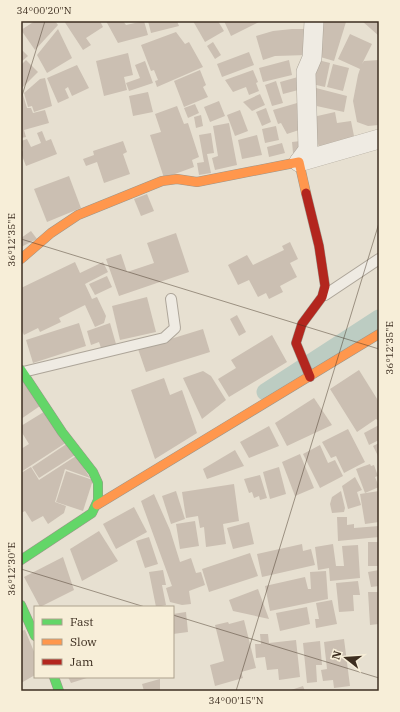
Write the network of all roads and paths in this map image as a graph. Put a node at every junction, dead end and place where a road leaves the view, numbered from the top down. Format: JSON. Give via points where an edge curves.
{"nodes":[{"id":1,"x":314,"y":21,"type":"edge"},
{"id":2,"x":379,"y":139,"type":"edge"},
{"id":3,"x":299,"y":162,"type":"junction"},
{"id":4,"x":21,"y":259,"type":"edge"},
{"id":5,"x":379,"y":259,"type":"edge"},
{"id":6,"x":322,"y":298,"type":"junction"},
{"id":7,"x":171,"y":299,"type":"dead end"},
{"id":8,"x":379,"y":334,"type":"edge"},
{"id":9,"x":22,"y":371,"type":"edge"},
{"id":10,"x":310,"y":377,"type":"junction"},
{"id":11,"x":97,"y":505,"type":"junction"},
{"id":12,"x":21,"y":560,"type":"edge"},
{"id":13,"x":21,"y":605,"type":"edge"},
{"id":14,"x":34,"y":634,"type":"edge"},
{"id":15,"x":54,"y":678,"type":"edge"},
{"id":16,"x":60,"y":691,"type":"edge"}],
"edges":[{"from":1,"to":3,"type":"street","via":[[312,58],[306,72],[308,150]]},
{"from":2,"to":3,"type":"street"},
{"from":3,"to":4,"type":"street","via":[[197,182],[181,178],[158,181],[70,219]]},
{"from":3,"to":6,"type":"street","via":[[325,276]]},
{"from":5,"to":6,"type":"lane"},
{"from":6,"to":10,"type":"street","via":[[302,324],[296,343]]},
{"from":7,"to":9,"type":"lane","via":[[175,328],[164,338]]},
{"from":8,"to":10,"type":"street"},
{"from":9,"to":11,"type":"street","via":[[92,472],[98,483]]},
{"from":10,"to":11,"type":"street"},
{"from":11,"to":12,"type":"street","via":[[92,513],[78,524]]},
{"from":13,"to":14,"type":"street"},
{"from":15,"to":16,"type":"street"}]}
